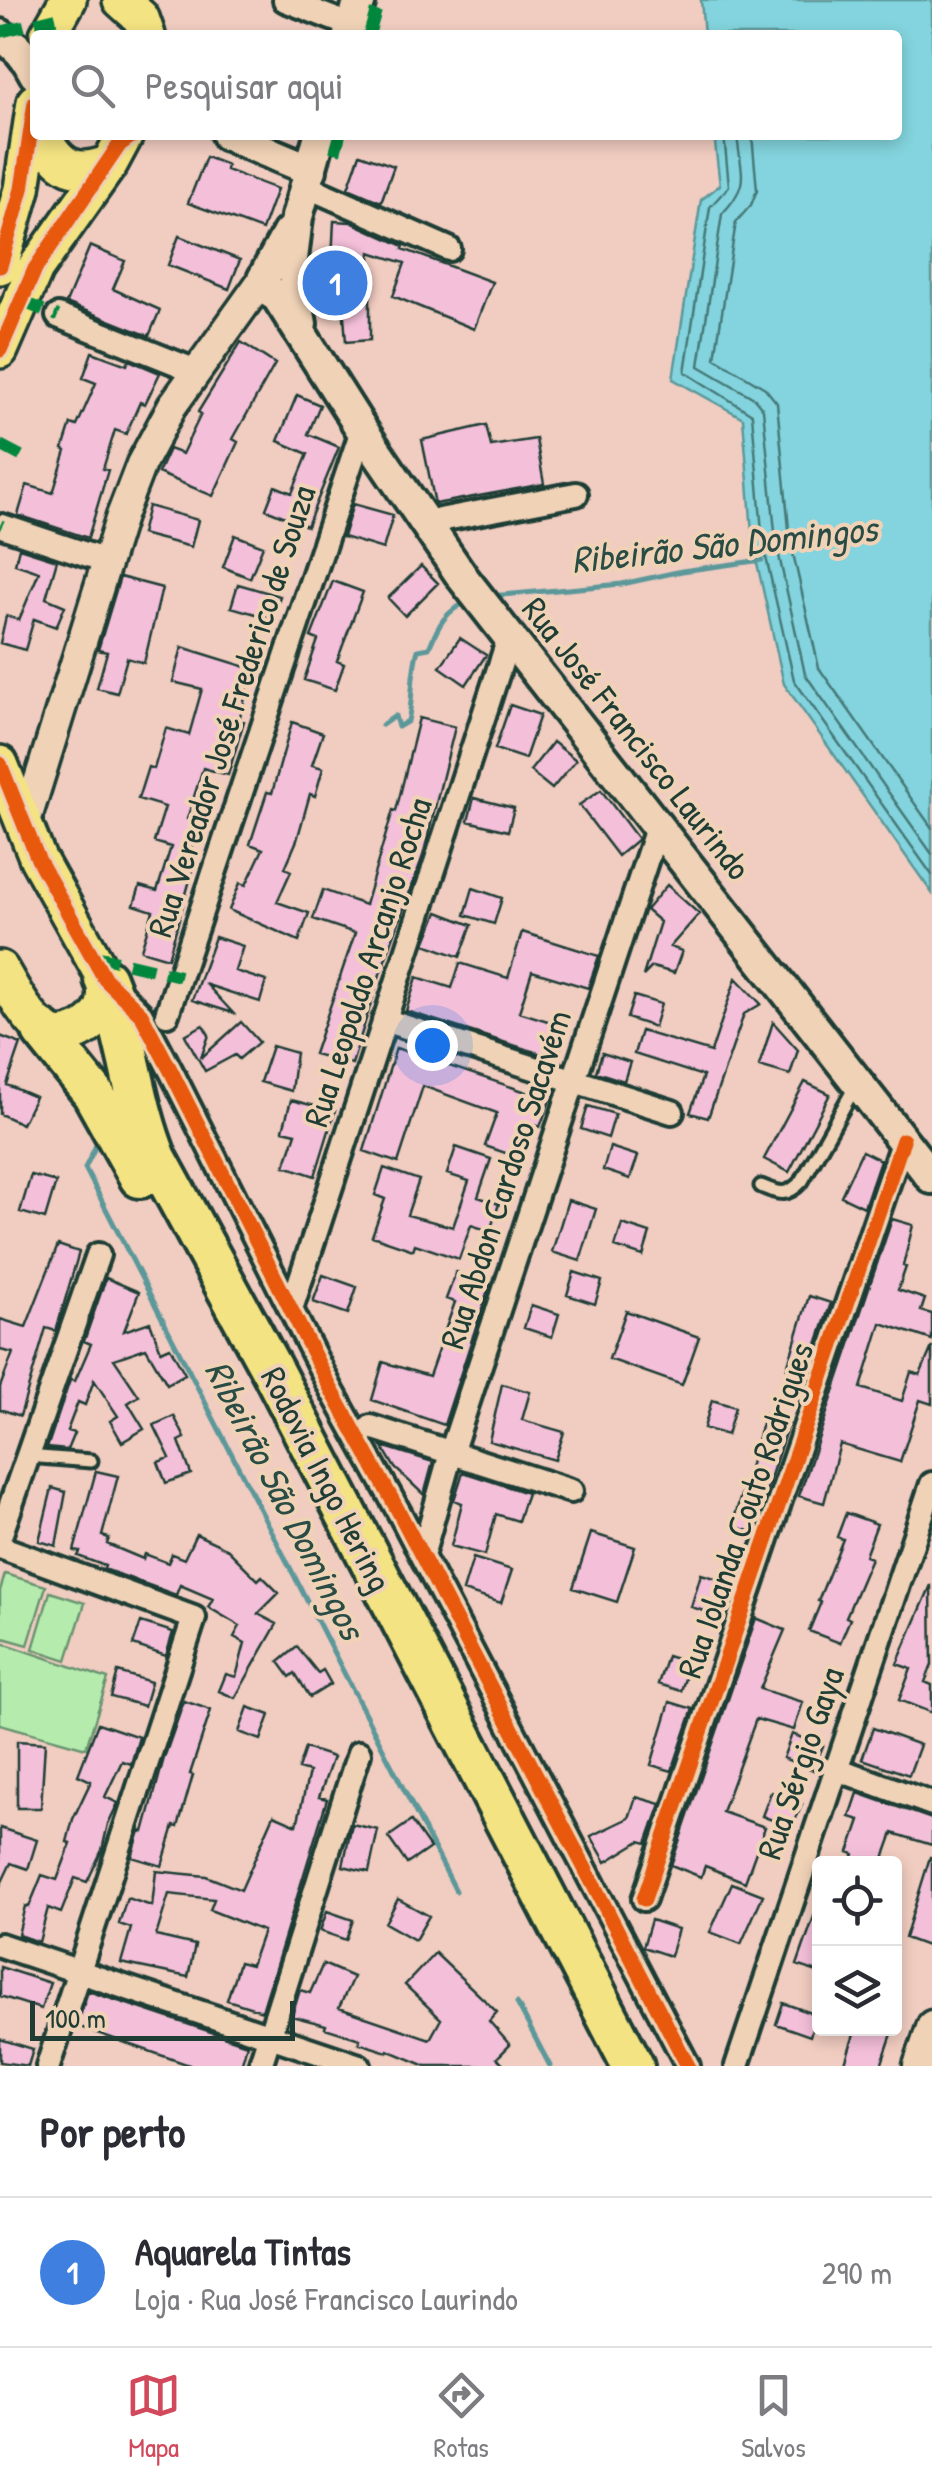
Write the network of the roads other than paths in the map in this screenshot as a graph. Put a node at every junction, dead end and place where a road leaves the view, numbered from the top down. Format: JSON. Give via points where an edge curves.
{"nodes":[{"id":1,"x":121,"y":0,"type":"edge"},
{"id":2,"x":148,"y":0,"type":"edge"},
{"id":3,"x":286,"y":0,"type":"edge"},
{"id":4,"x":69,"y":1,"type":"edge"},
{"id":5,"x":354,"y":20,"type":"edge"},
{"id":6,"x":51,"y":30,"type":"edge"},
{"id":7,"x":145,"y":30,"type":"edge"},
{"id":8,"x":147,"y":30,"type":"edge"},
{"id":9,"x":0,"y":35,"type":"edge"},
{"id":10,"x":30,"y":66,"type":"edge"},
{"id":11,"x":32,"y":140,"type":"edge"},
{"id":12,"x":48,"y":140,"type":"edge"},
{"id":13,"x":236,"y":140,"type":"edge"},
{"id":14,"x":319,"y":140,"type":"edge"},
{"id":15,"x":122,"y":144,"type":"edge"},
{"id":16,"x":308,"y":178,"type":"junction"},
{"id":17,"x":449,"y":248,"type":"dead end"},
{"id":18,"x":0,"y":266,"type":"edge"},
{"id":19,"x":279,"y":282,"type":"junction"},
{"id":20,"x":58,"y":316,"type":"dead end"},
{"id":21,"x":0,"y":350,"type":"edge"},
{"id":22,"x":196,"y":372,"type":"junction"},
{"id":23,"x":362,"y":430,"type":"junction"},
{"id":24,"x":576,"y":494,"type":"dead end"},
{"id":25,"x":424,"y":522,"type":"junction"},
{"id":26,"x":2,"y":526,"type":"edge"},
{"id":27,"x":106,"y":561,"type":"junction"},
{"id":28,"x":510,"y":636,"type":"junction"},
{"id":29,"x":0,"y":764,"type":"edge"},
{"id":30,"x":658,"y":825,"type":"junction"},
{"id":31,"x":24,"y":828,"type":"junction"},
{"id":32,"x":0,"y":968,"type":"edge"},
{"id":33,"x":105,"y":978,"type":"junction"},
{"id":34,"x":21,"y":1011,"type":"edge"},
{"id":35,"x":168,"y":1014,"type":"dead end"},
{"id":36,"x":384,"y":1020,"type":"junction"},
{"id":37,"x":574,"y":1080,"type":"junction"},
{"id":38,"x":858,"y":1082,"type":"junction"},
{"id":39,"x":672,"y":1112,"type":"dead end"},
{"id":40,"x":903,"y":1140,"type":"junction"},
{"id":41,"x":932,"y":1178,"type":"edge"},
{"id":42,"x":761,"y":1186,"type":"dead end"},
{"id":43,"x":98,"y":1256,"type":"dead end"},
{"id":44,"x":291,"y":1310,"type":"junction"},
{"id":45,"x":371,"y":1427,"type":"dead end"},
{"id":46,"x":451,"y":1453,"type":"junction"},
{"id":47,"x":27,"y":1456,"type":"junction"},
{"id":48,"x":91,"y":1462,"type":"dead end"},
{"id":49,"x":932,"y":1484,"type":"edge"},
{"id":50,"x":571,"y":1491,"type":"dead end"},
{"id":51,"x":0,"y":1536,"type":"edge"},
{"id":52,"x":0,"y":1547,"type":"edge"},
{"id":53,"x":422,"y":1556,"type":"junction"},
{"id":54,"x":360,"y":1753,"type":"dead end"},
{"id":55,"x":834,"y":1768,"type":"junction"},
{"id":56,"x":932,"y":1804,"type":"edge"},
{"id":57,"x":644,"y":1899,"type":"dead end"},
{"id":58,"x":0,"y":1945,"type":"edge"},
{"id":59,"x":78,"y":1971,"type":"junction"},
{"id":60,"x":932,"y":2025,"type":"edge"},
{"id":61,"x":270,"y":2034,"type":"junction"},
{"id":62,"x":48,"y":2066,"type":"edge"},
{"id":63,"x":260,"y":2066,"type":"edge"},
{"id":64,"x":359,"y":2066,"type":"edge"},
{"id":65,"x":607,"y":2066,"type":"edge"},
{"id":66,"x":634,"y":2066,"type":"edge"},
{"id":67,"x":688,"y":2066,"type":"edge"},
{"id":68,"x":737,"y":2066,"type":"edge"},
{"id":69,"x":918,"y":2066,"type":"edge"}],
"edges":[{"from":1,"to":7,"type":"highway"},
{"from":2,"to":8,"type":"highway"},
{"from":3,"to":5,"type":"street"},
{"from":4,"to":6,"type":"highway"},
{"from":9,"to":10,"type":"main road"},
{"from":11,"to":18,"type":"highway"},
{"from":12,"to":15,"type":"highway","via":[[71,169],[85,170]]},
{"from":13,"to":16,"type":"main road"},
{"from":14,"to":16,"type":"main road","name":"Rua José Francisco Laurindo"},
{"from":15,"to":21,"type":"highway","via":[[35,269]]},
{"from":16,"to":17,"type":"street"},
{"from":16,"to":19,"type":"main road","name":"Rua José Francisco Laurindo"},
{"from":19,"to":22,"type":"street","via":[[239,314]]},
{"from":19,"to":23,"type":"main road","name":"Rua José Francisco Laurindo"},
{"from":20,"to":22,"type":"street"},
{"from":22,"to":27,"type":"street","via":[[141,464]]},
{"from":23,"to":25,"type":"main road","name":"Rua José Francisco Laurindo"},
{"from":23,"to":35,"type":"street","name":"Rua Vereador José Frederico de Souza"},
{"from":24,"to":25,"type":"street"},
{"from":25,"to":28,"type":"main road","name":"Rua José Francisco Laurindo"},
{"from":26,"to":27,"type":"street"},
{"from":27,"to":31,"type":"street"},
{"from":28,"to":30,"type":"main road","name":"Rua José Francisco Laurindo"},
{"from":28,"to":36,"type":"street","name":"Rua Leopoldo Arcanjo Rocha"},
{"from":29,"to":31,"type":"highway","name":"Rodovia Ingo Hering"},
{"from":30,"to":37,"type":"street","name":"Rua Abdon Cardoso Sacavém"},
{"from":30,"to":38,"type":"main road","name":"Rua José Francisco Laurindo"},
{"from":31,"to":33,"type":"highway","name":"Rodovia Ingo Hering"},
{"from":32,"to":34,"type":"highway","name":"Rodovia Ingo Hering"},
{"from":33,"to":34,"type":"highway","via":[[101,1011],[76,1033],[60,1035]]},
{"from":33,"to":44,"type":"street","via":[[141,1014]]},
{"from":33,"to":66,"type":"highway","name":"Rodovia Ingo Hering","via":[[156,1158]]},
{"from":34,"to":65,"type":"highway","name":"Rodovia Ingo Hering","via":[[73,1065],[110,1120]]},
{"from":36,"to":37,"type":"street"},
{"from":36,"to":44,"type":"street","name":"Rua Leopoldo Arcanjo Rocha"},
{"from":37,"to":39,"type":"street"},
{"from":37,"to":46,"type":"street","name":"Rua Abdon Cardoso Sacavém"},
{"from":38,"to":40,"type":"main road","name":"Rua José Francisco Laurindo"},
{"from":38,"to":42,"type":"lane","via":[[791,1194]]},
{"from":40,"to":41,"type":"main road","name":"Rua José Francisco Laurindo"},
{"from":40,"to":57,"type":"street","name":"Rua Iolanda Couto Rodrigues"},
{"from":43,"to":47,"type":"street"},
{"from":44,"to":53,"type":"street"},
{"from":45,"to":46,"type":"street"},
{"from":46,"to":50,"type":"street"},
{"from":46,"to":53,"type":"street","name":"Rua Abdon Cardoso Sacavém"},
{"from":47,"to":48,"type":"lane"},
{"from":47,"to":51,"type":"street"},
{"from":49,"to":55,"type":"street","name":"Rua Sérgio Gaya"},
{"from":52,"to":59,"type":"street","via":[[194,1618]]},
{"from":53,"to":67,"type":"street"},
{"from":54,"to":61,"type":"street"},
{"from":55,"to":56,"type":"street"},
{"from":55,"to":68,"type":"street","name":"Rua Sérgio Gaya"},
{"from":58,"to":59,"type":"street"},
{"from":59,"to":61,"type":"street"},
{"from":59,"to":62,"type":"street"},
{"from":60,"to":69,"type":"street"},
{"from":61,"to":63,"type":"street"},
{"from":61,"to":64,"type":"street"}]}
